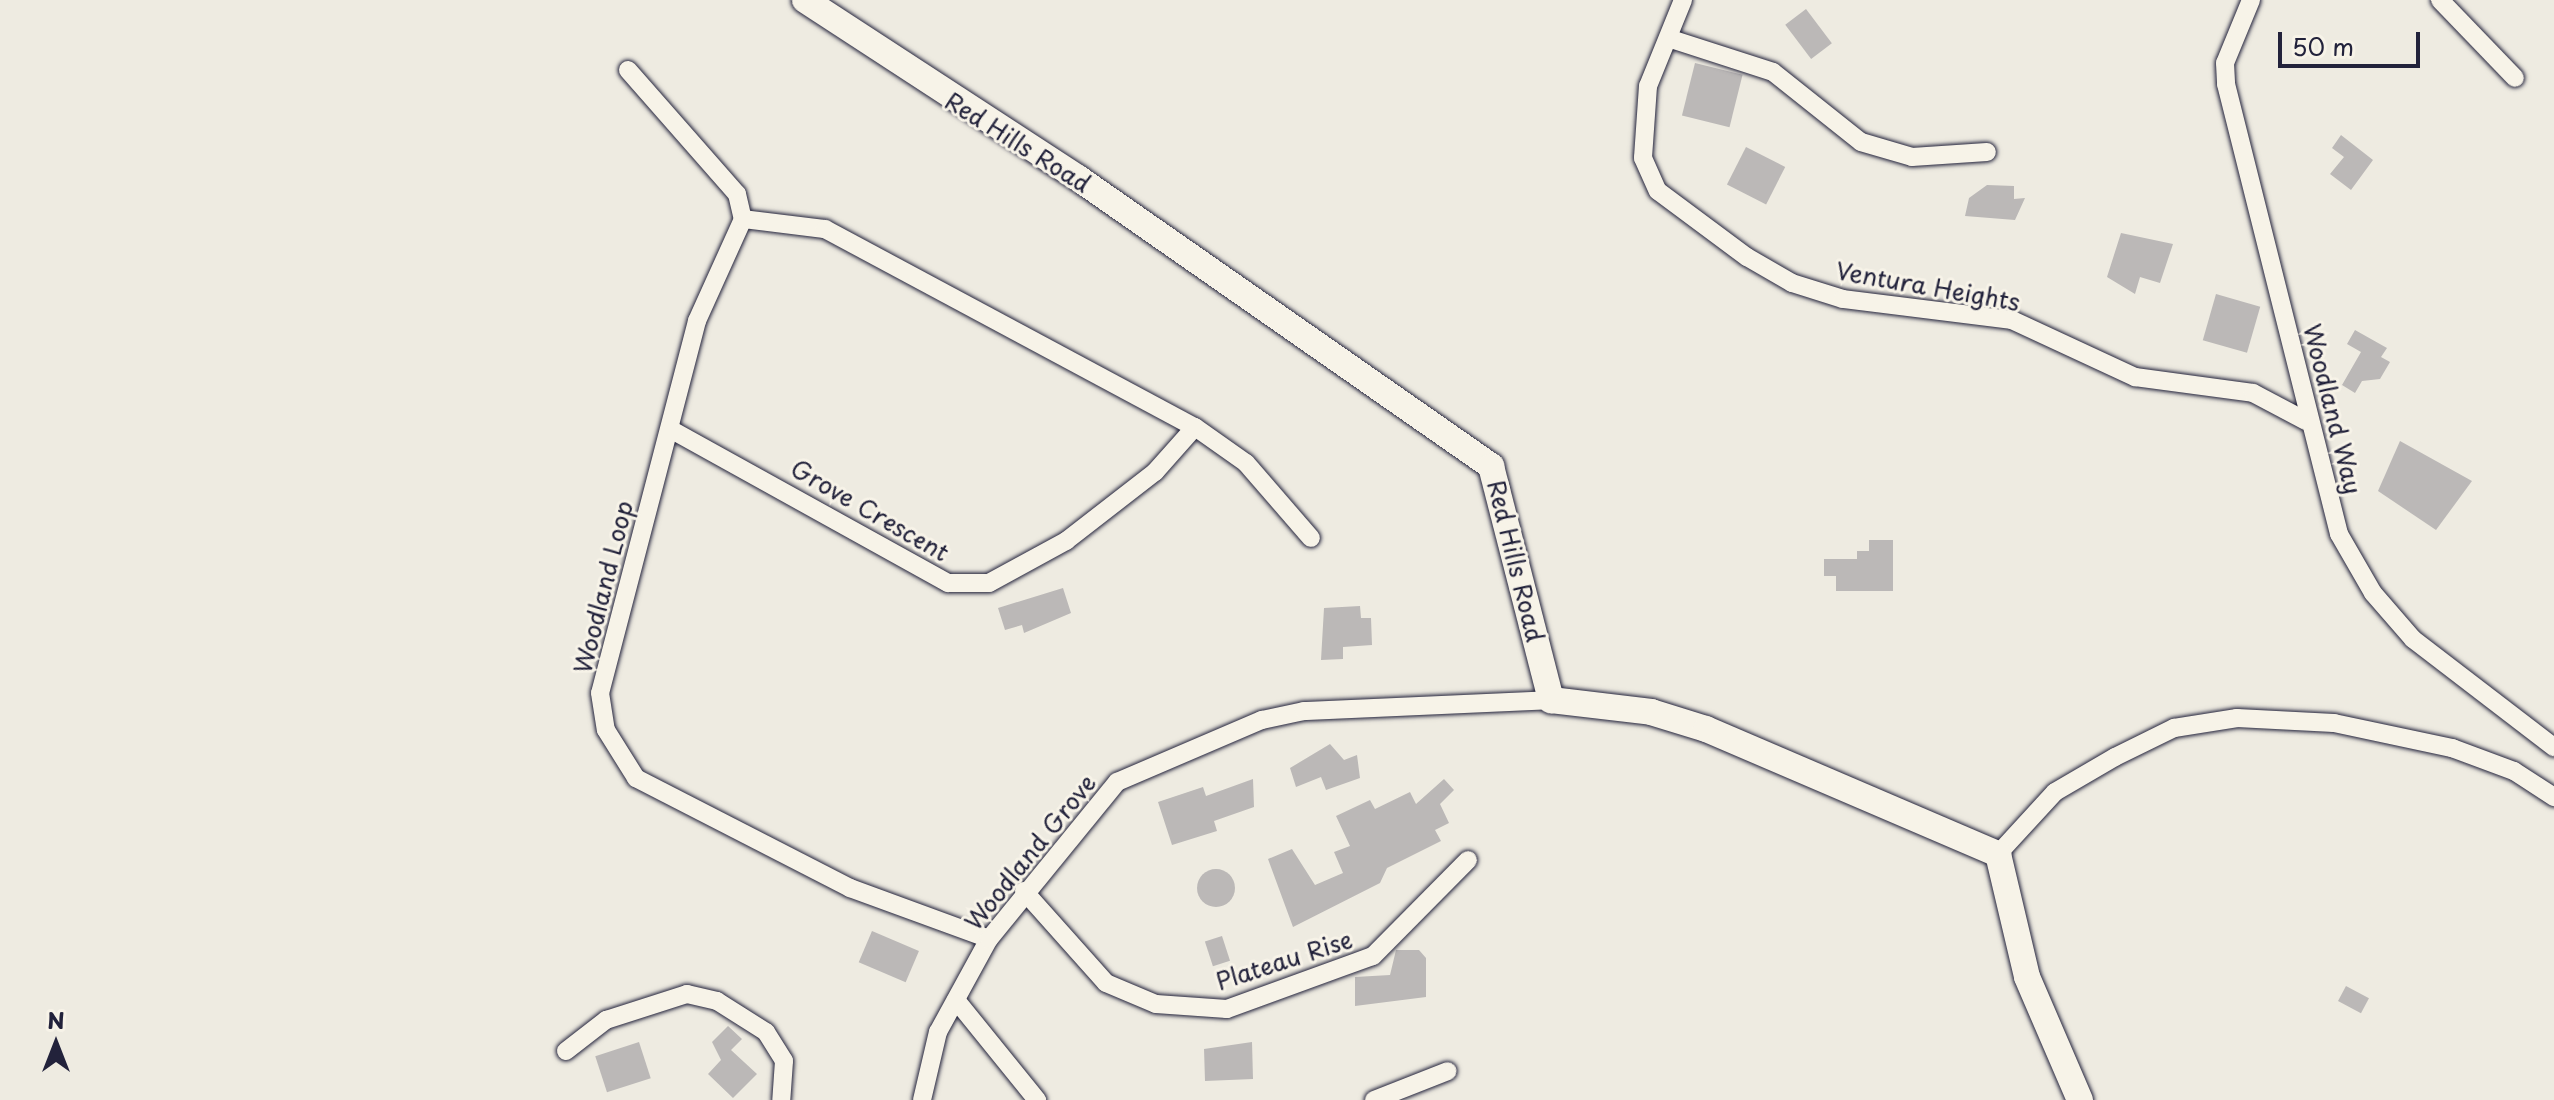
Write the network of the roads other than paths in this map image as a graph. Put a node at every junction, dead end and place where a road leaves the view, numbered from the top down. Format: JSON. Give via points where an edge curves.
{"nodes":[{"id":1,"x":805,"y":0,"type":"edge"},
{"id":2,"x":1683,"y":0,"type":"edge"},
{"id":3,"x":2251,"y":0,"type":"edge"},
{"id":4,"x":2440,"y":0,"type":"edge"},
{"id":5,"x":1671,"y":39,"type":"junction"},
{"id":6,"x":628,"y":70,"type":"dead end"},
{"id":7,"x":2515,"y":78,"type":"dead end"},
{"id":8,"x":1987,"y":152,"type":"dead end"},
{"id":9,"x":743,"y":219,"type":"junction"},
{"id":10,"x":2306,"y":421,"type":"junction"},
{"id":11,"x":1195,"y":427,"type":"junction"},
{"id":12,"x":670,"y":429,"type":"junction"},
{"id":13,"x":1311,"y":538,"type":"dead end"},
{"id":14,"x":1551,"y":700,"type":"junction"},
{"id":15,"x":2554,"y":747,"type":"edge"},
{"id":16,"x":2554,"y":797,"type":"edge"},
{"id":17,"x":1998,"y":854,"type":"junction"},
{"id":18,"x":1468,"y":860,"type":"dead end"},
{"id":19,"x":1024,"y":891,"type":"junction"},
{"id":20,"x":989,"y":939,"type":"junction"},
{"id":21,"x":956,"y":1000,"type":"junction"},
{"id":22,"x":566,"y":1051,"type":"dead end"},
{"id":23,"x":1448,"y":1071,"type":"dead end"},
{"id":24,"x":781,"y":1100,"type":"edge"},
{"id":25,"x":922,"y":1100,"type":"edge"},
{"id":26,"x":1037,"y":1100,"type":"edge"},
{"id":27,"x":1374,"y":1100,"type":"edge"},
{"id":28,"x":2080,"y":1100,"type":"edge"}],
"edges":[{"from":1,"to":14,"type":"main road","name":"Red Hills Road","via":[[1117,205],[1491,466]]},
{"from":2,"to":5,"type":"street","name":"Ventura Heights"},
{"from":3,"to":10,"type":"street","name":"Woodland Way","via":[[2225,63],[2226,84],[2279,283]]},
{"from":4,"to":7,"type":"street"},
{"from":5,"to":8,"type":"street","via":[[1773,72],[1861,142],[1912,157]]},
{"from":5,"to":10,"type":"street","name":"Ventura Heights","via":[[1648,86],[1643,158],[1658,191],[1747,257],[1792,283],[1843,299],[2012,320],[2135,377],[2253,393]]},
{"from":6,"to":9,"type":"street","via":[[737,194]]},
{"from":9,"to":11,"type":"street","via":[[825,229]]},
{"from":9,"to":12,"type":"street","name":"Woodland Loop","via":[[697,321]]},
{"from":10,"to":15,"type":"street","name":"Woodland Way","via":[[2339,534],[2373,593],[2413,639]]},
{"from":11,"to":12,"type":"street","name":"Grove Crescent","via":[[1155,472],[1066,541],[989,583],[948,583]]},
{"from":11,"to":13,"type":"street","via":[[1246,463]]},
{"from":12,"to":20,"type":"street","name":"Woodland Loop","via":[[600,693],[606,730],[636,778],[850,888]]},
{"from":14,"to":17,"type":"main road","via":[[1651,712],[1706,729]]},
{"from":14,"to":19,"type":"street","name":"Woodland Grove","via":[[1262,720],[1117,782]]},
{"from":16,"to":17,"type":"street","via":[[2514,771],[2452,748],[2334,723],[2237,718],[2174,728],[2115,757],[2055,792]]},
{"from":17,"to":28,"type":"main road","via":[[2027,977]]},
{"from":18,"to":19,"type":"street","name":"Plateau Rise","via":[[1373,956],[1227,1009],[1156,1004],[1106,983]]},
{"from":19,"to":20,"type":"street","name":"Woodland Grove"},
{"from":20,"to":21,"type":"street","name":"Woodland Grove"},
{"from":21,"to":25,"type":"street","name":"Woodland Grove","via":[[938,1032]]},
{"from":21,"to":26,"type":"street"},
{"from":22,"to":24,"type":"street","via":[[606,1020],[687,994],[717,1001],[766,1032],[784,1061]]},
{"from":23,"to":27,"type":"street"}]}
